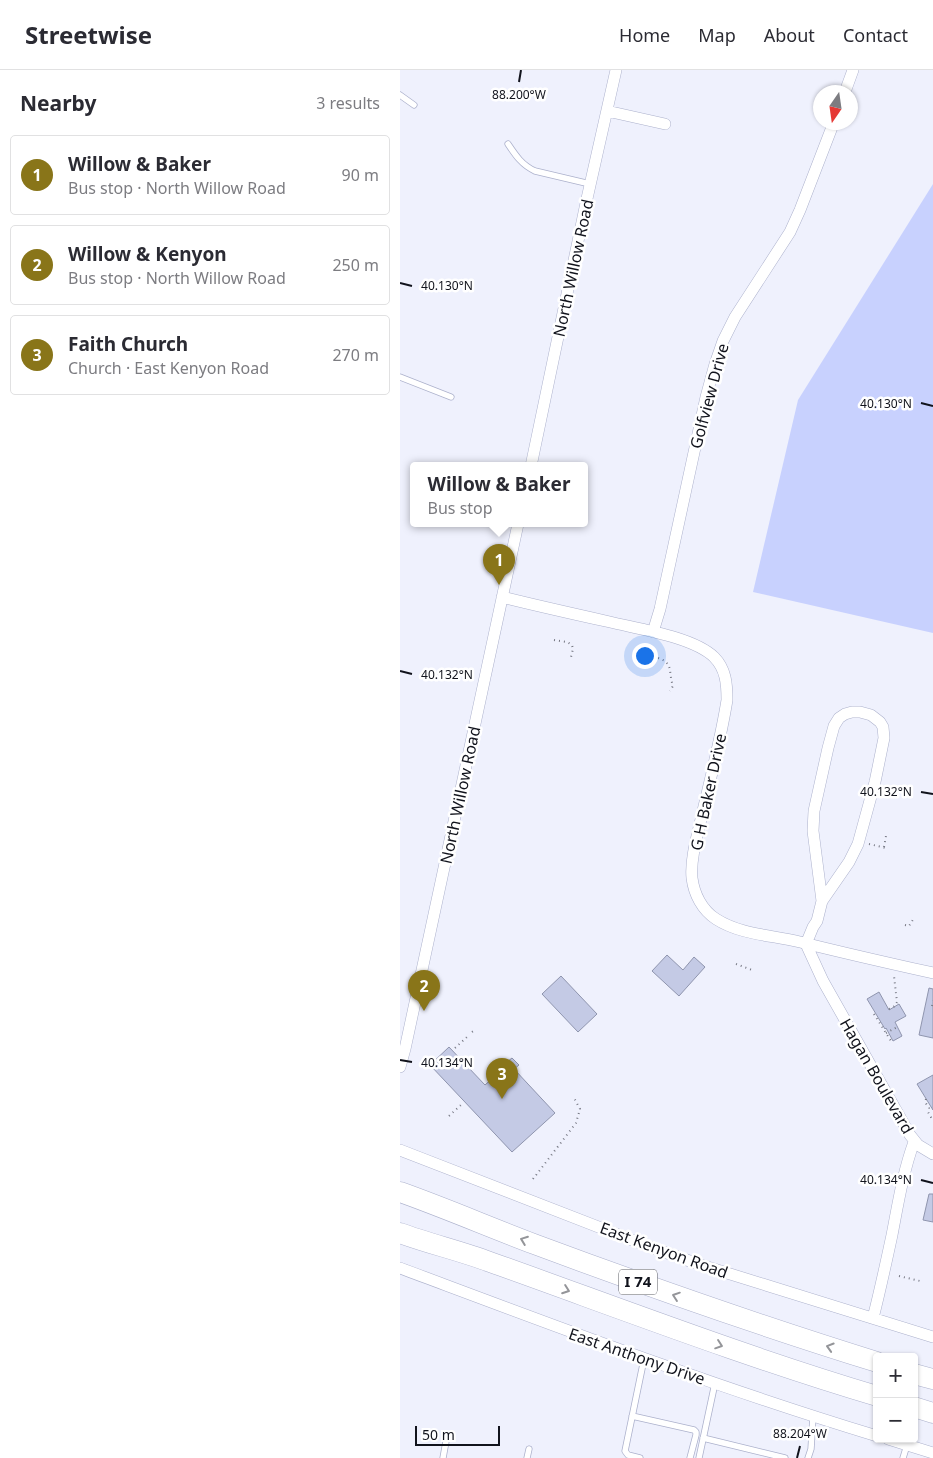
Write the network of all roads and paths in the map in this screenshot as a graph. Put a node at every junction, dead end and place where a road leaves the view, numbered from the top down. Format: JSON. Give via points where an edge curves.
{"nodes":[{"id":1,"x":616,"y":70,"type":"edge"},
{"id":2,"x":853,"y":70,"type":"edge"},
{"id":3,"x":848,"y":85,"type":"edge"},
{"id":4,"x":400,"y":95,"type":"edge"},
{"id":5,"x":414,"y":105,"type":"dead end"},
{"id":6,"x":607,"y":111,"type":"junction"},
{"id":7,"x":665,"y":124,"type":"dead end"},
{"id":8,"x":831,"y":130,"type":"edge"},
{"id":9,"x":508,"y":144,"type":"dead end"},
{"id":10,"x":590,"y":184,"type":"junction"},
{"id":11,"x":400,"y":377,"type":"edge"},
{"id":12,"x":451,"y":397,"type":"dead end"},
{"id":13,"x":532,"y":462,"type":"edge"},
{"id":14,"x":517,"y":527,"type":"edge"},
{"id":15,"x":502,"y":598,"type":"junction"},
{"id":16,"x":653,"y":632,"type":"junction"},
{"id":17,"x":554,"y":640,"type":"dead end"},
{"id":18,"x":571,"y":657,"type":"dead end"},
{"id":19,"x":658,"y":658,"type":"dead end"},
{"id":20,"x":670,"y":691,"type":"dead end"},
{"id":21,"x":886,"y":836,"type":"dead end"},
{"id":22,"x":859,"y":841,"type":"junction"},
{"id":23,"x":822,"y":901,"type":"junction"},
{"id":24,"x":914,"y":918,"type":"dead end"},
{"id":25,"x":905,"y":925,"type":"dead end"},
{"id":26,"x":806,"y":944,"type":"junction"},
{"id":27,"x":736,"y":964,"type":"dead end"},
{"id":28,"x":892,"y":964,"type":"junction"},
{"id":29,"x":752,"y":970,"type":"dead end"},
{"id":30,"x":933,"y":973,"type":"edge"},
{"id":31,"x":933,"y":1001,"type":"edge"},
{"id":32,"x":932,"y":1006,"type":"dead end"},
{"id":33,"x":888,"y":1009,"type":"dead end"},
{"id":34,"x":874,"y":1014,"type":"dead end"},
{"id":35,"x":899,"y":1026,"type":"dead end"},
{"id":36,"x":886,"y":1034,"type":"junction"},
{"id":37,"x":467,"y":1037,"type":"dead end"},
{"id":38,"x":890,"y":1041,"type":"dead end"},
{"id":39,"x":455,"y":1048,"type":"dead end"},
{"id":40,"x":400,"y":1067,"type":"edge"},
{"id":41,"x":573,"y":1096,"type":"dead end"},
{"id":42,"x":926,"y":1099,"type":"dead end"},
{"id":43,"x":462,"y":1104,"type":"dead end"},
{"id":44,"x":449,"y":1116,"type":"dead end"},
{"id":45,"x":932,"y":1119,"type":"dead end"},
{"id":46,"x":914,"y":1142,"type":"junction"},
{"id":47,"x":400,"y":1150,"type":"edge"},
{"id":48,"x":933,"y":1154,"type":"edge"},
{"id":49,"x":533,"y":1179,"type":"dead end"},
{"id":50,"x":401,"y":1192,"type":"edge"},
{"id":51,"x":400,"y":1223,"type":"edge"},
{"id":52,"x":400,"y":1233,"type":"edge"},
{"id":53,"x":488,"y":1261,"type":"junction"},
{"id":54,"x":400,"y":1268,"type":"edge"},
{"id":55,"x":899,"y":1276,"type":"dead end"},
{"id":56,"x":920,"y":1280,"type":"dead end"},
{"id":57,"x":872,"y":1318,"type":"junction"},
{"id":58,"x":933,"y":1337,"type":"edge"},
{"id":59,"x":644,"y":1359,"type":"junction"},
{"id":60,"x":873,"y":1361,"type":"edge"},
{"id":61,"x":918,"y":1375,"type":"edge"},
{"id":62,"x":933,"y":1379,"type":"edge"},
{"id":63,"x":715,"y":1383,"type":"junction"},
{"id":64,"x":873,"y":1395,"type":"edge"},
{"id":65,"x":918,"y":1408,"type":"edge"},
{"id":66,"x":933,"y":1413,"type":"edge"},
{"id":67,"x":632,"y":1416,"type":"junction"},
{"id":68,"x":813,"y":1416,"type":"junction"},
{"id":69,"x":873,"y":1435,"type":"edge"},
{"id":70,"x":447,"y":1436,"type":"dead end"},
{"id":71,"x":703,"y":1438,"type":"junction"},
{"id":72,"x":901,"y":1443,"type":"edge"},
{"id":73,"x":907,"y":1445,"type":"junction"},
{"id":74,"x":529,"y":1449,"type":"dead end"},
{"id":75,"x":933,"y":1453,"type":"edge"},
{"id":76,"x":442,"y":1458,"type":"edge"},
{"id":77,"x":526,"y":1458,"type":"edge"},
{"id":78,"x":640,"y":1458,"type":"edge"},
{"id":79,"x":690,"y":1458,"type":"edge"},
{"id":80,"x":699,"y":1458,"type":"edge"},
{"id":81,"x":785,"y":1458,"type":"edge"},
{"id":82,"x":808,"y":1458,"type":"edge"},
{"id":83,"x":903,"y":1458,"type":"edge"}],
"edges":[{"from":1,"to":6,"type":"street","name":"North Willow Road"},
{"from":2,"to":3,"type":"street"},
{"from":4,"to":5,"type":"lane"},
{"from":6,"to":7,"type":"street"},
{"from":6,"to":10,"type":"street","name":"North Willow Road"},
{"from":8,"to":16,"type":"street","name":"Golfview Drive","via":[[790,232],[723,341],[706,397]]},
{"from":9,"to":10,"type":"lane","via":[[520,161],[535,172]]},
{"from":10,"to":13,"type":"street","name":"North Willow Road"},
{"from":11,"to":12,"type":"lane"},
{"from":14,"to":15,"type":"street","name":"North Willow Road"},
{"from":15,"to":16,"type":"street","name":"G H Baker Drive"},
{"from":15,"to":40,"type":"street","name":"North Willow Road"},
{"from":16,"to":26,"type":"street","name":"G H Baker Drive","via":[[703,649],[718,662],[726,677],[726,706],[692,868],[700,904],[716,919],[730,926]]},
{"from":17,"to":18,"type":"path","via":[[572,645]]},
{"from":19,"to":20,"type":"path","via":[[670,665],[673,686]]},
{"from":21,"to":22,"type":"path","via":[[885,848]]},
{"from":22,"to":23,"type":"street"},
{"from":22,"to":23,"type":"street","via":[[884,738],[880,722],[871,715],[852,712],[839,718],[834,726],[814,811],[813,831]]},
{"from":23,"to":26,"type":"street"},
{"from":24,"to":25,"type":"path","via":[[909,926]]},
{"from":26,"to":28,"type":"street","name":"G H Baker Drive"},
{"from":26,"to":46,"type":"street","name":"Hagan Boulevard","via":[[823,981]]},
{"from":27,"to":29,"type":"path"},
{"from":28,"to":30,"type":"street","name":"G H Baker Drive"},
{"from":28,"to":33,"type":"path","via":[[897,1002]]},
{"from":31,"to":32,"type":"path"},
{"from":34,"to":36,"type":"path"},
{"from":35,"to":36,"type":"path"},
{"from":36,"to":38,"type":"path"},
{"from":37,"to":39,"type":"path"},
{"from":41,"to":49,"type":"path","via":[[580,1110],[576,1123]]},
{"from":42,"to":45,"type":"path"},
{"from":43,"to":44,"type":"path"},
{"from":46,"to":48,"type":"street"},
{"from":46,"to":57,"type":"street","name":"Hagan Boulevard"},
{"from":47,"to":57,"type":"street","name":"East Kenyon Road","via":[[690,1261]]},
{"from":60,"to":50,"type":"highway","number":"I 74","one_way":true,"via":[[665,1292]]},
{"from":51,"to":53,"type":"highway","number":"I 74"},
{"from":52,"to":53,"type":"highway"},
{"from":53,"to":64,"type":"highway","number":"I 74","one_way":true,"via":[[656,1323]]},
{"from":54,"to":59,"type":"street","name":"East Anthony Drive"},
{"from":55,"to":56,"type":"path"},
{"from":57,"to":58,"type":"street","name":"East Kenyon Road"},
{"from":59,"to":63,"type":"street","name":"East Anthony Drive"},
{"from":59,"to":67,"type":"lane"},
{"from":61,"to":62,"type":"highway"},
{"from":63,"to":68,"type":"street","name":"East Anthony Drive"},
{"from":63,"to":71,"type":"lane"},
{"from":65,"to":66,"type":"highway"},
{"from":67,"to":78,"type":"lane","via":[[625,1451]]},
{"from":67,"to":79,"type":"lane","via":[[694,1430],[696,1435]]},
{"from":68,"to":69,"type":"street","name":"East Anthony Drive"},
{"from":68,"to":82,"type":"lane"},
{"from":70,"to":76,"type":"lane"},
{"from":71,"to":80,"type":"lane"},
{"from":71,"to":81,"type":"lane"},
{"from":72,"to":73,"type":"street"},
{"from":73,"to":75,"type":"street"},
{"from":73,"to":83,"type":"lane"},
{"from":74,"to":77,"type":"lane"}]}
